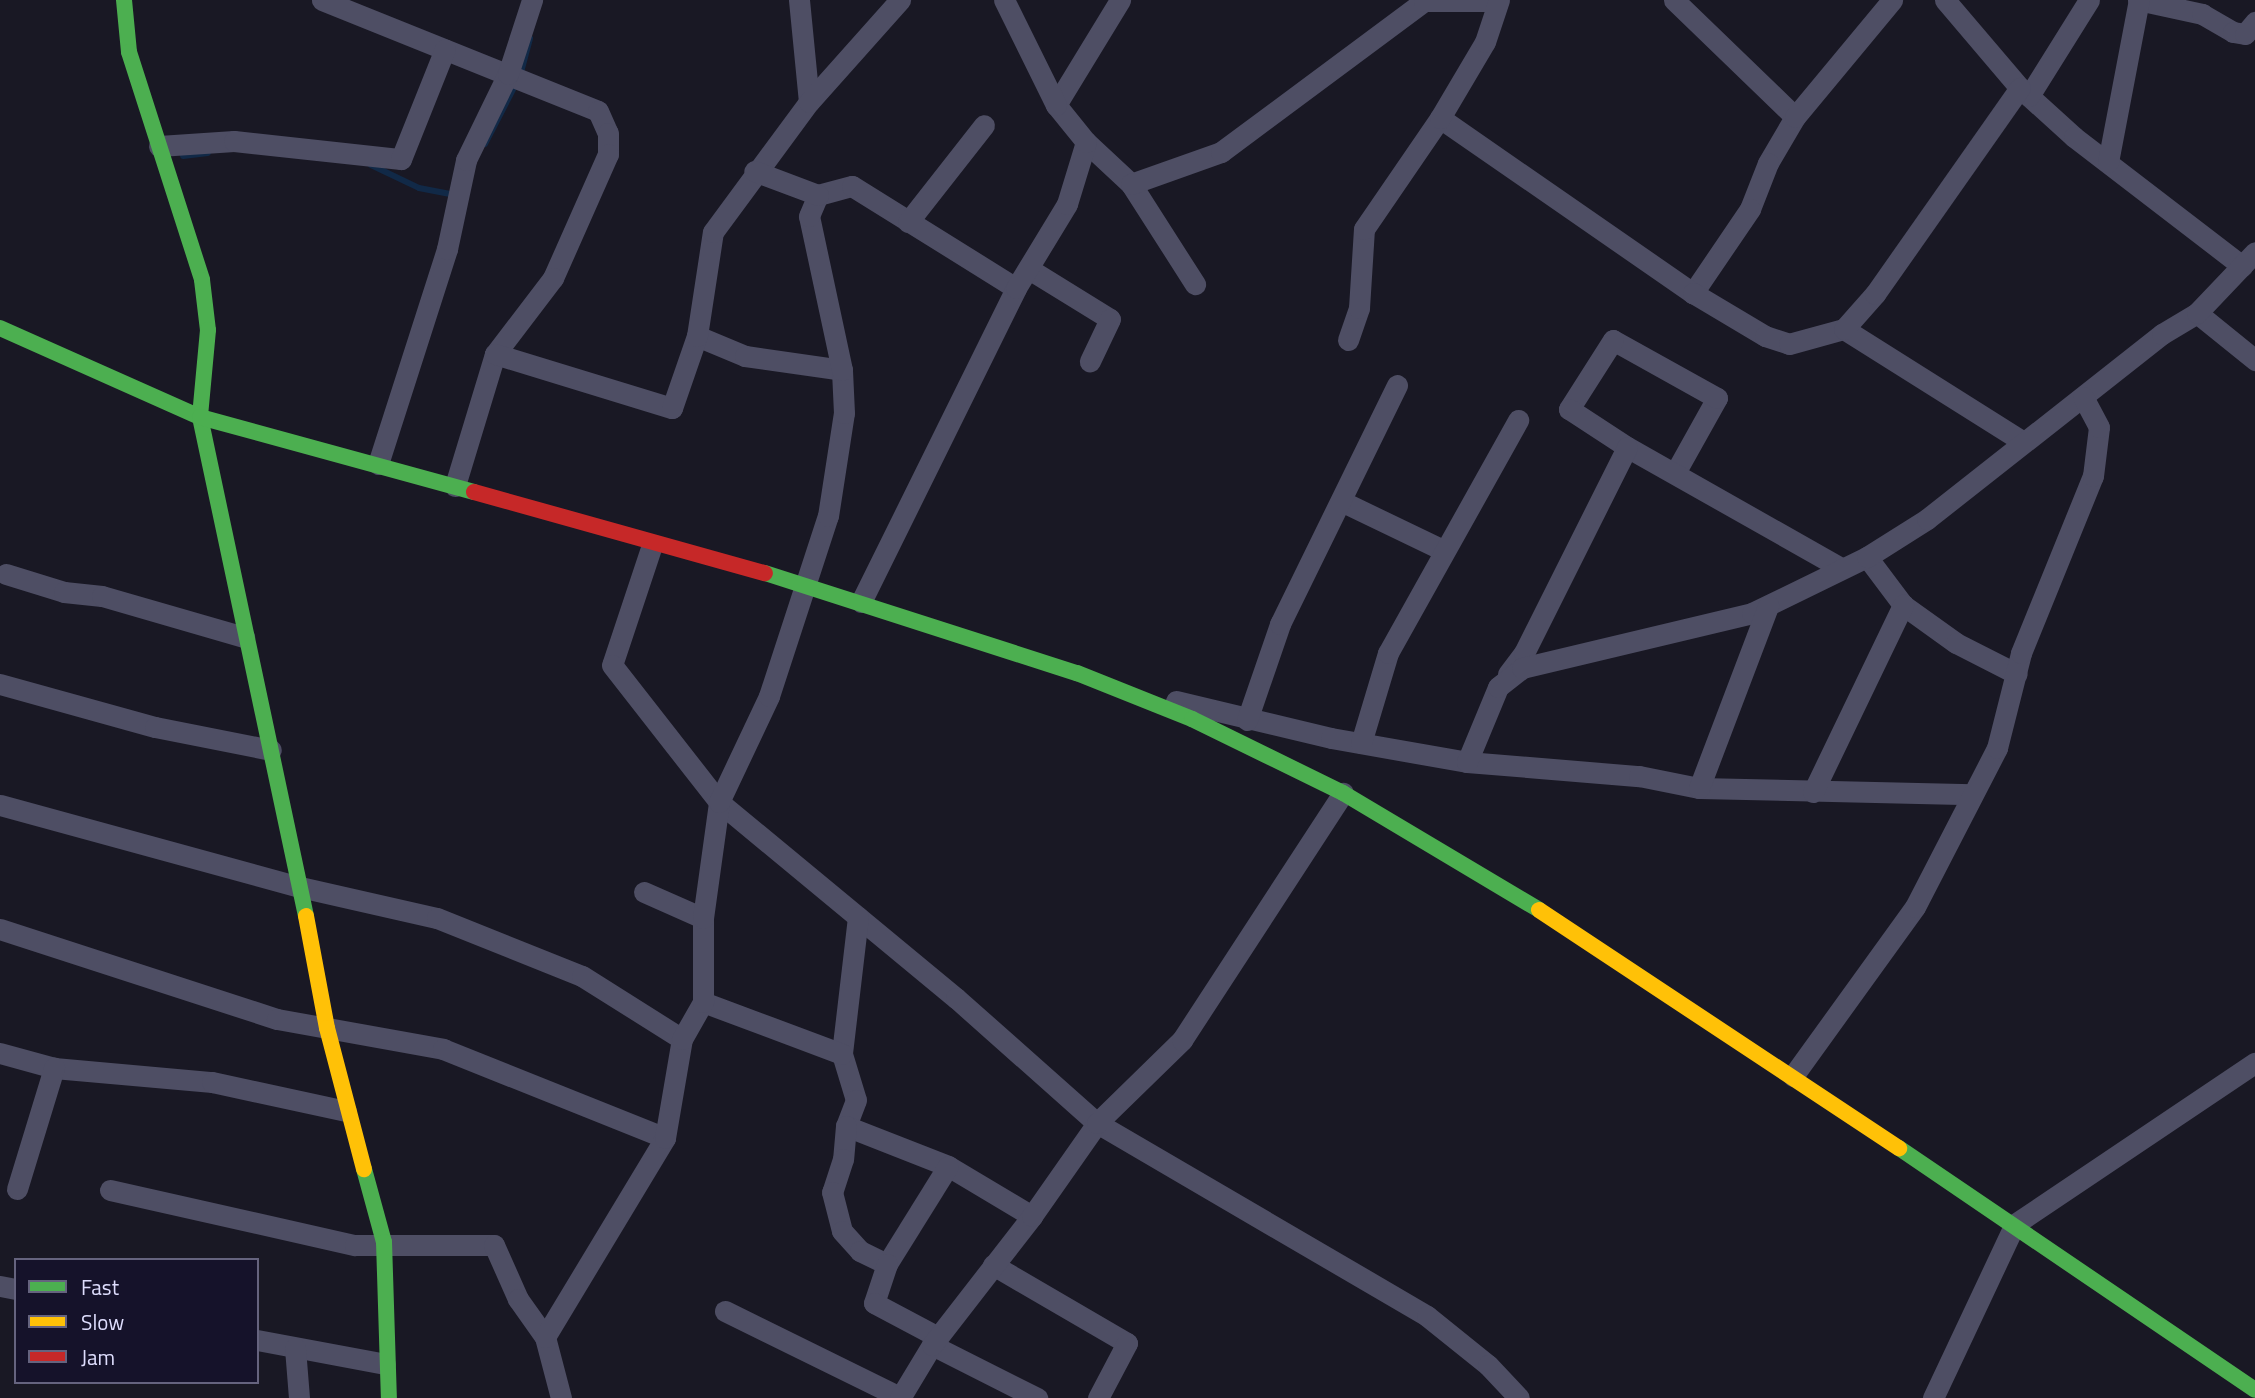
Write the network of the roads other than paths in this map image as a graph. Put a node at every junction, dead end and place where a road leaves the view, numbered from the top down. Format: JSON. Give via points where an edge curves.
{"nodes":[{"id":1,"x":124,"y":0,"type":"edge"},
{"id":2,"x":322,"y":0,"type":"edge"},
{"id":3,"x":532,"y":0,"type":"edge"},
{"id":4,"x":799,"y":0,"type":"edge"},
{"id":5,"x":900,"y":0,"type":"edge"},
{"id":6,"x":1004,"y":0,"type":"edge"},
{"id":7,"x":1120,"y":0,"type":"edge"},
{"id":8,"x":1499,"y":0,"type":"edge"},
{"id":9,"x":1674,"y":0,"type":"edge"},
{"id":10,"x":1892,"y":0,"type":"edge"},
{"id":11,"x":1945,"y":0,"type":"edge"},
{"id":12,"x":2089,"y":0,"type":"edge"},
{"id":13,"x":2138,"y":0,"type":"edge"},
{"id":14,"x":1404,"y":6,"type":"edge"},
{"id":15,"x":2255,"y":22,"type":"edge"},
{"id":16,"x":445,"y":49,"type":"junction"},
{"id":17,"x":508,"y":74,"type":"junction"},
{"id":18,"x":2024,"y":92,"type":"junction"},
{"id":19,"x":809,"y":102,"type":"junction"},
{"id":20,"x":1056,"y":105,"type":"junction"},
{"id":21,"x":1795,"y":117,"type":"junction"},
{"id":22,"x":1440,"y":118,"type":"junction"},
{"id":23,"x":984,"y":125,"type":"dead end"},
{"id":24,"x":1086,"y":142,"type":"junction"},
{"id":25,"x":159,"y":146,"type":"junction"},
{"id":26,"x":2108,"y":162,"type":"junction"},
{"id":27,"x":754,"y":172,"type":"junction"},
{"id":28,"x":1132,"y":184,"type":"junction"},
{"id":29,"x":818,"y":195,"type":"junction"},
{"id":30,"x":908,"y":222,"type":"junction"},
{"id":31,"x":2248,"y":259,"type":"edge"},
{"id":32,"x":1029,"y":269,"type":"junction"},
{"id":33,"x":1195,"y":284,"type":"dead end"},
{"id":34,"x":1016,"y":288,"type":"junction"},
{"id":35,"x":1693,"y":293,"type":"junction"},
{"id":36,"x":2197,"y":313,"type":"junction"},
{"id":37,"x":0,"y":328,"type":"edge"},
{"id":38,"x":1844,"y":329,"type":"junction"},
{"id":39,"x":696,"y":336,"type":"junction"},
{"id":40,"x":1348,"y":340,"type":"dead end"},
{"id":41,"x":495,"y":354,"type":"junction"},
{"id":42,"x":2255,"y":360,"type":"edge"},
{"id":43,"x":1090,"y":361,"type":"dead end"},
{"id":44,"x":842,"y":370,"type":"junction"},
{"id":45,"x":1397,"y":385,"type":"dead end"},
{"id":46,"x":2083,"y":397,"type":"junction"},
{"id":47,"x":200,"y":417,"type":"junction"},
{"id":48,"x":1518,"y":420,"type":"dead end"},
{"id":49,"x":2022,"y":441,"type":"junction"},
{"id":50,"x":1627,"y":447,"type":"junction"},
{"id":51,"x":378,"y":464,"type":"junction"},
{"id":52,"x":1675,"y":473,"type":"junction"},
{"id":53,"x":455,"y":486,"type":"junction"},
{"id":54,"x":1341,"y":501,"type":"junction"},
{"id":55,"x":652,"y":545,"type":"junction"},
{"id":56,"x":1443,"y":550,"type":"junction"},
{"id":57,"x":1867,"y":557,"type":"junction"},
{"id":58,"x":1841,"y":568,"type":"junction"},
{"id":59,"x":6,"y":575,"type":"dead end"},
{"id":60,"x":807,"y":584,"type":"junction"},
{"id":61,"x":861,"y":602,"type":"junction"},
{"id":62,"x":1768,"y":606,"type":"junction"},
{"id":63,"x":1903,"y":606,"type":"junction"},
{"id":64,"x":244,"y":637,"type":"junction"},
{"id":65,"x":1077,"y":673,"type":"junction"},
{"id":66,"x":2017,"y":674,"type":"junction"},
{"id":67,"x":0,"y":684,"type":"edge"},
{"id":68,"x":1498,"y":687,"type":"junction"},
{"id":69,"x":1247,"y":720,"type":"junction"},
{"id":70,"x":1361,"y":743,"type":"junction"},
{"id":71,"x":271,"y":750,"type":"junction"},
{"id":72,"x":1467,"y":762,"type":"junction"},
{"id":73,"x":1699,"y":788,"type":"junction"},
{"id":74,"x":1813,"y":792,"type":"junction"},
{"id":75,"x":1343,"y":793,"type":"junction"},
{"id":76,"x":1972,"y":794,"type":"junction"},
{"id":77,"x":719,"y":802,"type":"junction"},
{"id":78,"x":0,"y":805,"type":"edge"},
{"id":79,"x":300,"y":887,"type":"junction"},
{"id":80,"x":644,"y":892,"type":"dead end"},
{"id":81,"x":859,"y":917,"type":"junction"},
{"id":82,"x":703,"y":918,"type":"junction"},
{"id":83,"x":0,"y":929,"type":"edge"},
{"id":84,"x":703,"y":1002,"type":"junction"},
{"id":85,"x":327,"y":1028,"type":"junction"},
{"id":86,"x":682,"y":1039,"type":"junction"},
{"id":87,"x":0,"y":1053,"type":"edge"},
{"id":88,"x":842,"y":1054,"type":"junction"},
{"id":89,"x":2255,"y":1063,"type":"edge"},
{"id":90,"x":54,"y":1068,"type":"junction"},
{"id":91,"x":1793,"y":1076,"type":"junction"},
{"id":92,"x":346,"y":1111,"type":"junction"},
{"id":93,"x":1097,"y":1123,"type":"junction"},
{"id":94,"x":846,"y":1126,"type":"junction"},
{"id":95,"x":665,"y":1138,"type":"junction"},
{"id":96,"x":948,"y":1166,"type":"junction"},
{"id":97,"x":17,"y":1189,"type":"dead end"},
{"id":98,"x":110,"y":1190,"type":"dead end"},
{"id":99,"x":1032,"y":1216,"type":"junction"},
{"id":100,"x":2015,"y":1224,"type":"junction"},
{"id":101,"x":384,"y":1242,"type":"junction"},
{"id":102,"x":887,"y":1264,"type":"junction"},
{"id":103,"x":993,"y":1265,"type":"junction"},
{"id":104,"x":725,"y":1311,"type":"dead end"},
{"id":105,"x":545,"y":1337,"type":"junction"},
{"id":106,"x":259,"y":1340,"type":"edge"},
{"id":107,"x":935,"y":1341,"type":"junction"},
{"id":108,"x":295,"y":1348,"type":"junction"},
{"id":109,"x":385,"y":1364,"type":"junction"},
{"id":110,"x":2246,"y":1390,"type":"edge"},
{"id":111,"x":1511,"y":1395,"type":"edge"},
{"id":112,"x":900,"y":1397,"type":"edge"},
{"id":113,"x":299,"y":1398,"type":"edge"},
{"id":114,"x":389,"y":1398,"type":"edge"},
{"id":115,"x":561,"y":1398,"type":"edge"},
{"id":116,"x":1037,"y":1398,"type":"edge"},
{"id":117,"x":1098,"y":1398,"type":"edge"},
{"id":118,"x":1933,"y":1398,"type":"edge"}],
"edges":[{"from":1,"to":25,"type":"street","via":[[129,52]]},
{"from":2,"to":16,"type":"street"},
{"from":3,"to":17,"type":"street"},
{"from":4,"to":19,"type":"street"},
{"from":5,"to":19,"type":"street"},
{"from":6,"to":20,"type":"street"},
{"from":7,"to":20,"type":"street"},
{"from":8,"to":14,"type":"street","via":[[1424,1]]},
{"from":8,"to":22,"type":"street","via":[[1485,42]]},
{"from":9,"to":21,"type":"street"},
{"from":10,"to":21,"type":"street"},
{"from":11,"to":18,"type":"street"},
{"from":12,"to":18,"type":"street"},
{"from":13,"to":15,"type":"street","via":[[2202,14],[2232,32],[2245,34]]},
{"from":13,"to":26,"type":"street"},
{"from":14,"to":28,"type":"street","via":[[1222,152]]},
{"from":16,"to":17,"type":"street"},
{"from":16,"to":25,"type":"street","via":[[401,159],[234,141]]},
{"from":17,"to":41,"type":"street","via":[[598,111],[608,133],[608,154],[552,278]]},
{"from":17,"to":51,"type":"street","via":[[466,160],[453,227]]},
{"from":18,"to":26,"type":"street"},
{"from":18,"to":38,"type":"street","via":[[1875,294]]},
{"from":19,"to":27,"type":"street"},
{"from":20,"to":24,"type":"street"},
{"from":21,"to":35,"type":"street","via":[[1768,163],[1750,209]]},
{"from":22,"to":35,"type":"street"},
{"from":22,"to":40,"type":"street","via":[[1364,229],[1359,308]]},
{"from":23,"to":30,"type":"street"},
{"from":24,"to":28,"type":"street"},
{"from":24,"to":32,"type":"street","via":[[1067,204]]},
{"from":25,"to":47,"type":"street","via":[[202,280],[208,330]]},
{"from":26,"to":31,"type":"street"},
{"from":27,"to":29,"type":"street"},
{"from":27,"to":39,"type":"street","via":[[713,232]]},
{"from":28,"to":33,"type":"street"},
{"from":29,"to":30,"type":"street","via":[[852,186]]},
{"from":29,"to":44,"type":"street","via":[[809,216]]},
{"from":30,"to":34,"type":"street"},
{"from":31,"to":36,"type":"street"},
{"from":32,"to":34,"type":"street"},
{"from":32,"to":43,"type":"street","via":[[1110,319]]},
{"from":34,"to":61,"type":"street"},
{"from":35,"to":38,"type":"street","via":[[1765,336],[1789,344]]},
{"from":36,"to":42,"type":"street"},
{"from":36,"to":46,"type":"street","via":[[2162,334]]},
{"from":37,"to":47,"type":"street"},
{"from":38,"to":49,"type":"street"},
{"from":39,"to":41,"type":"street","via":[[671,408]]},
{"from":39,"to":44,"type":"street","via":[[745,356]]},
{"from":41,"to":53,"type":"street"},
{"from":44,"to":60,"type":"street","via":[[839,450],[828,516]]},
{"from":45,"to":54,"type":"street"},
{"from":46,"to":49,"type":"street"},
{"from":46,"to":66,"type":"street","via":[[2099,426],[2094,476],[2021,653]]},
{"from":47,"to":51,"type":"street"},
{"from":47,"to":64,"type":"street"},
{"from":48,"to":56,"type":"street"},
{"from":49,"to":57,"type":"street","via":[[1927,519]]},
{"from":50,"to":52,"type":"street"},
{"from":50,"to":52,"type":"street","via":[[1569,409],[1613,340],[1717,398]]},
{"from":50,"to":68,"type":"street","via":[[1524,653]]},
{"from":51,"to":53,"type":"street"},
{"from":52,"to":58,"type":"street"},
{"from":53,"to":55,"type":"street"},
{"from":54,"to":56,"type":"street"},
{"from":54,"to":69,"type":"street","via":[[1280,624]]},
{"from":55,"to":60,"type":"street"},
{"from":55,"to":77,"type":"street","via":[[612,665]]},
{"from":56,"to":70,"type":"street","via":[[1388,653]]},
{"from":57,"to":58,"type":"street"},
{"from":57,"to":63,"type":"street"},
{"from":58,"to":62,"type":"street"},
{"from":59,"to":64,"type":"street","via":[[64,592],[102,596]]},
{"from":60,"to":61,"type":"street"},
{"from":60,"to":77,"type":"street","via":[[769,696]]},
{"from":61,"to":65,"type":"street"},
{"from":62,"to":68,"type":"street","via":[[1522,668]]},
{"from":62,"to":73,"type":"street"},
{"from":63,"to":66,"type":"street","via":[[1956,643]]},
{"from":63,"to":74,"type":"street"},
{"from":64,"to":71,"type":"street"},
{"from":65,"to":69,"type":"street"},
{"from":65,"to":75,"type":"street","via":[[1192,719]]},
{"from":66,"to":76,"type":"street","via":[[1997,748]]},
{"from":67,"to":71,"type":"street","via":[[155,727]]},
{"from":68,"to":72,"type":"street"},
{"from":69,"to":70,"type":"street"},
{"from":70,"to":72,"type":"street"},
{"from":71,"to":79,"type":"street"},
{"from":72,"to":73,"type":"street","via":[[1639,776]]},
{"from":73,"to":74,"type":"street"},
{"from":74,"to":76,"type":"street"},
{"from":75,"to":91,"type":"street","via":[[1495,881]]},
{"from":75,"to":93,"type":"street","via":[[1182,1040]]},
{"from":76,"to":91,"type":"street","via":[[1915,907]]},
{"from":77,"to":81,"type":"street"},
{"from":77,"to":82,"type":"street"},
{"from":78,"to":79,"type":"street"},
{"from":79,"to":85,"type":"street"},
{"from":79,"to":86,"type":"street","via":[[437,918],[529,952],[582,976]]},
{"from":80,"to":82,"type":"street"},
{"from":81,"to":88,"type":"street"},
{"from":81,"to":93,"type":"street"},
{"from":82,"to":84,"type":"street"},
{"from":83,"to":85,"type":"street","via":[[277,1019]]},
{"from":84,"to":86,"type":"street"},
{"from":84,"to":88,"type":"street"},
{"from":85,"to":92,"type":"street"},
{"from":85,"to":95,"type":"street","via":[[443,1049]]},
{"from":86,"to":95,"type":"street"},
{"from":87,"to":90,"type":"street"},
{"from":88,"to":94,"type":"street","via":[[856,1100]]},
{"from":89,"to":100,"type":"street"},
{"from":90,"to":92,"type":"street","via":[[212,1082]]},
{"from":90,"to":97,"type":"street"},
{"from":91,"to":100,"type":"street"},
{"from":92,"to":101,"type":"street"},
{"from":93,"to":99,"type":"street"},
{"from":93,"to":111,"type":"street","via":[[1427,1316]]},
{"from":94,"to":96,"type":"street"},
{"from":94,"to":102,"type":"street","via":[[843,1159],[832,1192],[842,1231],[860,1251]]},
{"from":95,"to":105,"type":"street"},
{"from":96,"to":99,"type":"street"},
{"from":96,"to":102,"type":"street"},
{"from":98,"to":101,"type":"street","via":[[355,1245]]},
{"from":99,"to":103,"type":"street"},
{"from":100,"to":110,"type":"street"},
{"from":100,"to":118,"type":"street"},
{"from":101,"to":105,"type":"street","via":[[494,1245],[518,1299]]},
{"from":101,"to":109,"type":"street"},
{"from":102,"to":107,"type":"street","via":[[874,1303]]},
{"from":103,"to":107,"type":"street"},
{"from":103,"to":117,"type":"street","via":[[1127,1343]]},
{"from":104,"to":112,"type":"street"},
{"from":105,"to":115,"type":"street"},
{"from":106,"to":108,"type":"street"},
{"from":107,"to":112,"type":"street"},
{"from":107,"to":116,"type":"street"},
{"from":108,"to":109,"type":"street"},
{"from":108,"to":113,"type":"street"},
{"from":109,"to":114,"type":"street"}]}
